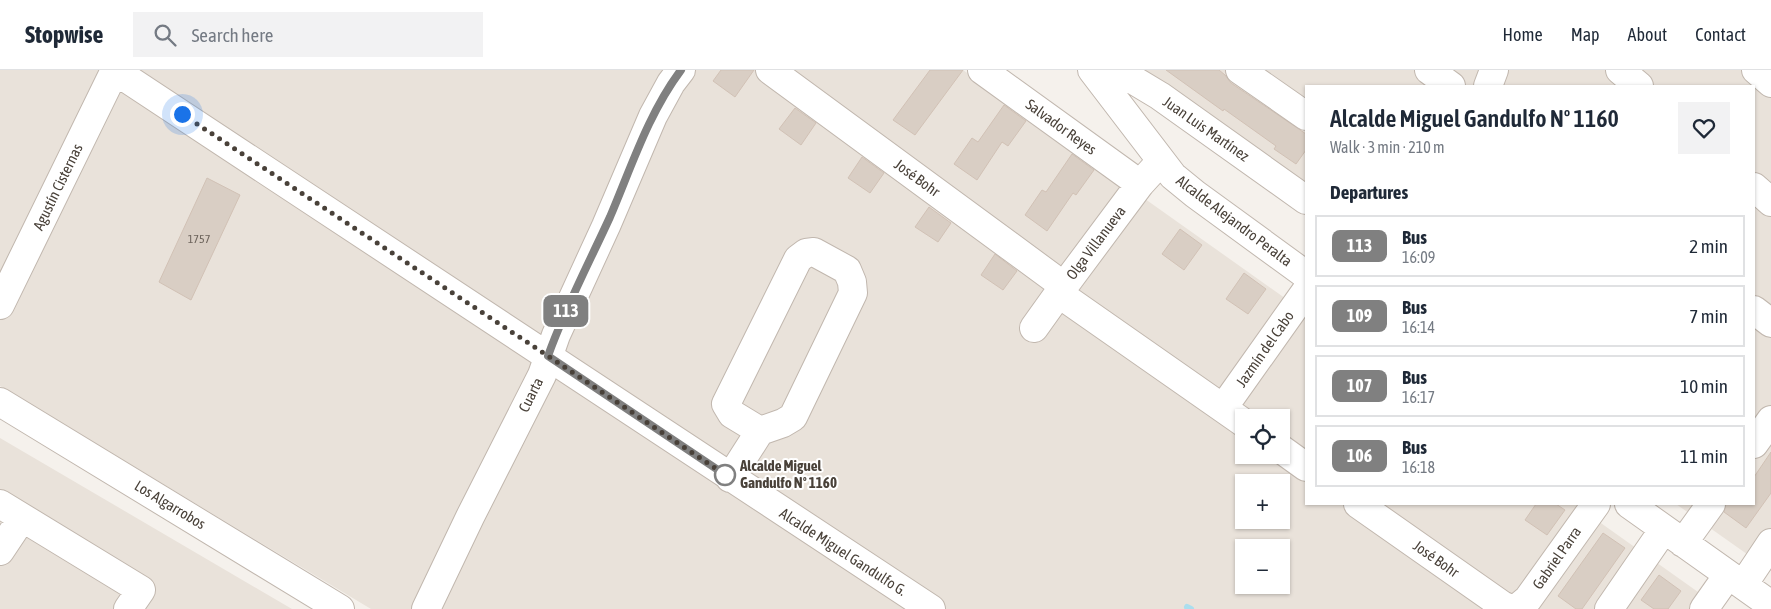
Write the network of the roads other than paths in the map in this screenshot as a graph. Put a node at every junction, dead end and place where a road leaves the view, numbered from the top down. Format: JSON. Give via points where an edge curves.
{"nodes":[{"id":1,"x":115,"y":70,"type":"edge"},
{"id":2,"x":681,"y":70,"type":"edge"},
{"id":3,"x":770,"y":70,"type":"edge"},
{"id":4,"x":982,"y":70,"type":"edge"},
{"id":5,"x":1092,"y":70,"type":"edge"},
{"id":6,"x":1099,"y":70,"type":"edge"},
{"id":7,"x":1240,"y":70,"type":"edge"},
{"id":8,"x":1429,"y":70,"type":"edge"},
{"id":9,"x":1467,"y":70,"type":"edge"},
{"id":10,"x":1494,"y":70,"type":"edge"},
{"id":11,"x":1620,"y":70,"type":"edge"},
{"id":12,"x":1756,"y":70,"type":"edge"},
{"id":13,"x":1771,"y":83,"type":"edge"},
{"id":14,"x":1450,"y":85,"type":"edge"},
{"id":15,"x":1452,"y":85,"type":"edge"},
{"id":16,"x":1488,"y":85,"type":"edge"},
{"id":17,"x":1638,"y":85,"type":"edge"},
{"id":18,"x":1305,"y":115,"type":"edge"},
{"id":19,"x":1161,"y":161,"type":"junction"},
{"id":20,"x":1140,"y":184,"type":"junction"},
{"id":21,"x":1755,"y":188,"type":"edge"},
{"id":22,"x":1305,"y":199,"type":"edge"},
{"id":23,"x":1771,"y":202,"type":"edge"},
{"id":24,"x":1305,"y":274,"type":"edge"},
{"id":25,"x":1061,"y":290,"type":"junction"},
{"id":26,"x":1305,"y":293,"type":"edge"},
{"id":27,"x":0,"y":305,"type":"edge"},
{"id":28,"x":1755,"y":311,"type":"edge"},
{"id":29,"x":1771,"y":323,"type":"edge"},
{"id":30,"x":1034,"y":328,"type":"dead end"},
{"id":31,"x":548,"y":356,"type":"junction"},
{"id":32,"x":0,"y":402,"type":"edge"},
{"id":33,"x":1233,"y":415,"type":"edge"},
{"id":34,"x":1771,"y":420,"type":"edge"},
{"id":35,"x":760,"y":431,"type":"junction"},
{"id":36,"x":1755,"y":443,"type":"edge"},
{"id":37,"x":1290,"y":455,"type":"edge"},
{"id":38,"x":1305,"y":466,"type":"edge"},
{"id":39,"x":730,"y":478,"type":"junction"},
{"id":40,"x":1359,"y":505,"type":"edge"},
{"id":41,"x":1595,"y":505,"type":"edge"},
{"id":42,"x":1629,"y":505,"type":"edge"},
{"id":43,"x":1710,"y":505,"type":"edge"},
{"id":44,"x":11,"y":511,"type":"edge"},
{"id":45,"x":1674,"y":536,"type":"junction"},
{"id":46,"x":1771,"y":543,"type":"edge"},
{"id":47,"x":0,"y":551,"type":"edge"},
{"id":48,"x":1735,"y":580,"type":"junction"},
{"id":49,"x":1771,"y":605,"type":"edge"},
{"id":50,"x":1516,"y":608,"type":"edge"},
{"id":51,"x":128,"y":609,"type":"edge"},
{"id":52,"x":340,"y":609,"type":"edge"},
{"id":53,"x":426,"y":609,"type":"edge"},
{"id":54,"x":931,"y":609,"type":"edge"},
{"id":55,"x":1609,"y":609,"type":"edge"},
{"id":56,"x":1704,"y":609,"type":"edge"}],
"edges":[{"from":1,"to":27,"type":"street","name":"Agustín Cisternas"},
{"from":1,"to":31,"type":"street","name":"Alcalde Miguel Gandulfo G."},
{"from":2,"to":31,"type":"street","name":"Cuarta","via":[[653,116]]},
{"from":3,"to":25,"type":"street","name":"José Bohr"},
{"from":4,"to":20,"type":"street","name":"Salvador Reyes"},
{"from":5,"to":19,"type":"street","name":"Alcalde Alejandro Peralta"},
{"from":6,"to":22,"type":"street","name":"Juan Luis Martínez","via":[[1130,78],[1160,96]]},
{"from":7,"to":18,"type":"street"},
{"from":8,"to":14,"type":"street"},
{"from":9,"to":15,"type":"street"},
{"from":10,"to":16,"type":"street"},
{"from":11,"to":17,"type":"street"},
{"from":12,"to":13,"type":"street"},
{"from":19,"to":20,"type":"street","name":"Olga Villanueva"},
{"from":19,"to":24,"type":"street","name":"Alcalde Alejandro Peralta","via":[[1195,194]]},
{"from":20,"to":25,"type":"street","name":"Olga Villanueva"},
{"from":21,"to":23,"type":"street"},
{"from":25,"to":30,"type":"street","name":"Olga Villanueva"},
{"from":25,"to":33,"type":"street","name":"José Bohr"},
{"from":26,"to":33,"type":"street","name":"Jazmín del Cabo"},
{"from":28,"to":29,"type":"street"},
{"from":31,"to":39,"type":"street","name":"Alcalde Miguel Gandulfo G."},
{"from":31,"to":53,"type":"street","name":"Cuarta","via":[[542,375]]},
{"from":32,"to":52,"type":"street","name":"Los Algarrobos"},
{"from":34,"to":36,"type":"street"},
{"from":35,"to":35,"type":"street","via":[[793,417],[853,293],[847,270],[814,252],[798,259],[726,404],[732,414]]},
{"from":35,"to":39,"type":"street"},
{"from":37,"to":38,"type":"street"},
{"from":39,"to":54,"type":"street","name":"Alcalde Miguel Gandulfo G."},
{"from":40,"to":50,"type":"street","name":"José Bohr","via":[[1502,605]]},
{"from":41,"to":50,"type":"street","name":"Gabriel Parra","via":[[1528,599]]},
{"from":42,"to":45,"type":"street"},
{"from":43,"to":45,"type":"street"},
{"from":44,"to":47,"type":"street"},
{"from":44,"to":51,"type":"street","via":[[142,590]]},
{"from":45,"to":48,"type":"street"},
{"from":45,"to":55,"type":"street"},
{"from":46,"to":48,"type":"street"},
{"from":48,"to":49,"type":"street"},
{"from":48,"to":56,"type":"street"}]}
